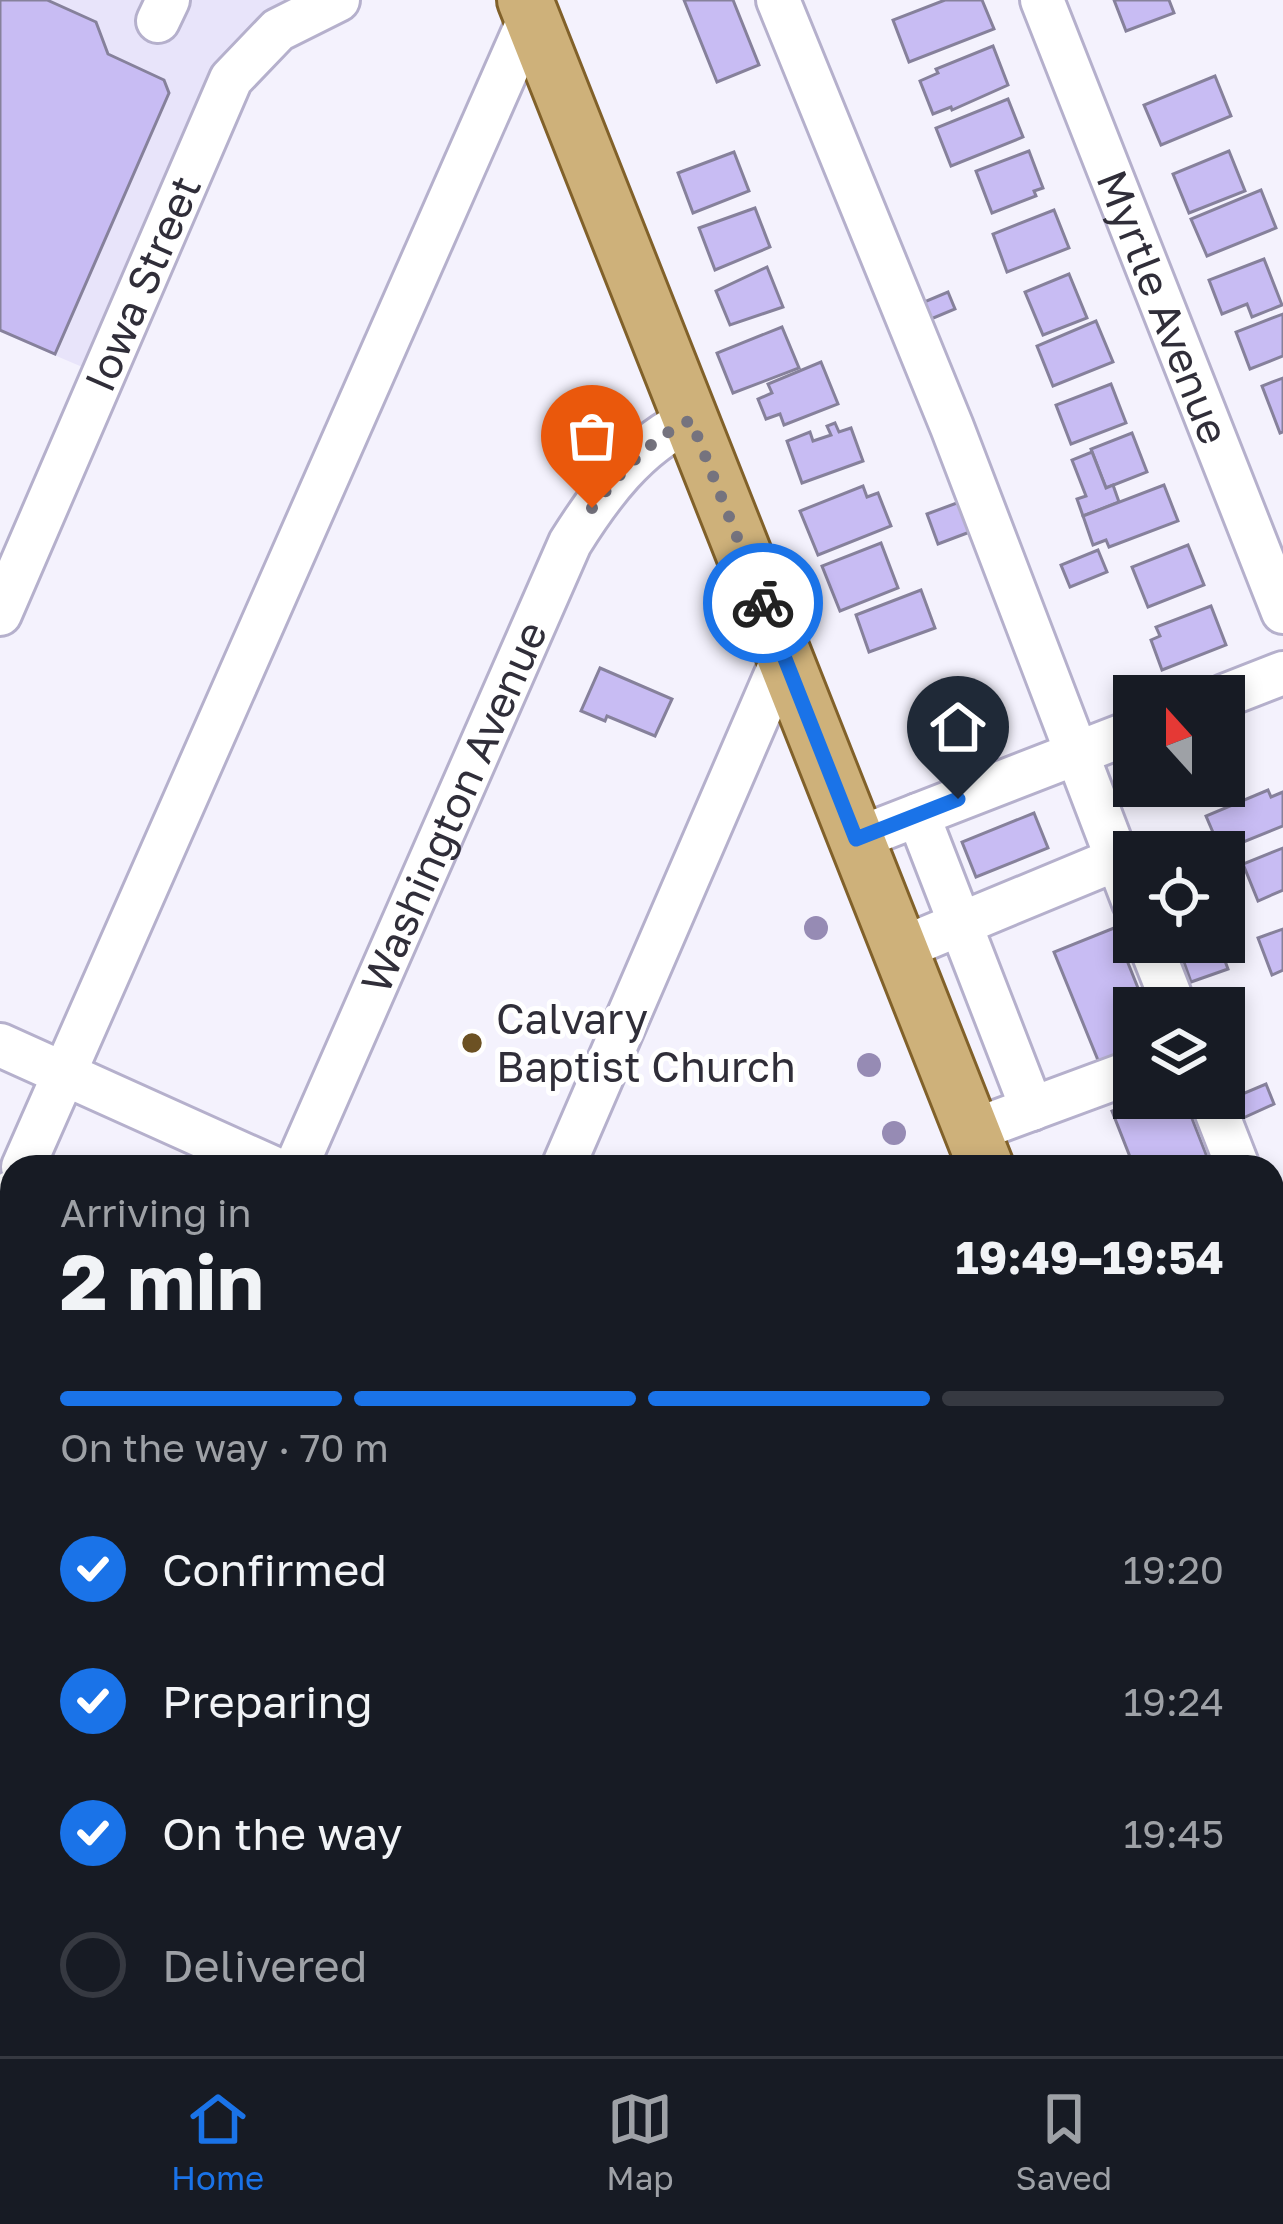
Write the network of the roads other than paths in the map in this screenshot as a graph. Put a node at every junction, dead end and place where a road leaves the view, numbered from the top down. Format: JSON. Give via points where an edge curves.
{"nodes":[{"id":1,"x":338,"y":0,"type":"edge"},
{"id":2,"x":778,"y":0,"type":"edge"},
{"id":3,"x":1042,"y":0,"type":"edge"},
{"id":4,"x":528,"y":8,"type":"edge"},
{"id":5,"x":691,"y":420,"type":"junction"},
{"id":6,"x":1283,"y":612,"type":"edge"},
{"id":7,"x":0,"y":614,"type":"edge"},
{"id":8,"x":784,"y":656,"type":"junction"},
{"id":9,"x":1283,"y":673,"type":"edge"},
{"id":10,"x":1245,"y":688,"type":"edge"},
{"id":11,"x":1113,"y":739,"type":"edge"},
{"id":12,"x":1078,"y":753,"type":"junction"},
{"id":13,"x":918,"y":815,"type":"junction"},
{"id":14,"x":856,"y":839,"type":"junction"},
{"id":15,"x":1113,"y":846,"type":"edge"},
{"id":16,"x":1113,"y":861,"type":"edge"},
{"id":17,"x":943,"y":879,"type":"junction"},
{"id":18,"x":960,"y":923,"type":"junction"},
{"id":19,"x":891,"y":926,"type":"junction"},
{"id":20,"x":0,"y":1045,"type":"edge"},
{"id":21,"x":63,"y":1073,"type":"junction"},
{"id":22,"x":1113,"y":1080,"type":"edge"},
{"id":23,"x":1032,"y":1109,"type":"junction"},
{"id":24,"x":1219,"y":1119,"type":"edge"},
{"id":25,"x":979,"y":1149,"type":"edge"},
{"id":26,"x":27,"y":1155,"type":"edge"},
{"id":27,"x":244,"y":1155,"type":"edge"},
{"id":28,"x":301,"y":1155,"type":"edge"},
{"id":29,"x":568,"y":1155,"type":"edge"},
{"id":30,"x":1233,"y":1155,"type":"edge"}],
"edges":[{"from":1,"to":7,"type":"street","name":"Iowa Street","via":[[278,30],[231,79]]},
{"from":2,"to":12,"type":"street"},
{"from":3,"to":6,"type":"street","name":"Myrtle Avenue"},
{"from":4,"to":5,"type":"main road"},
{"from":4,"to":21,"type":"street"},
{"from":5,"to":8,"type":"main road"},
{"from":5,"to":28,"type":"street","name":"Washington Avenue","via":[[614,480],[570,543]]},
{"from":8,"to":14,"type":"main road"},
{"from":8,"to":29,"type":"street"},
{"from":9,"to":10,"type":"street"},
{"from":11,"to":12,"type":"street"},
{"from":12,"to":13,"type":"street"},
{"from":12,"to":15,"type":"street"},
{"from":13,"to":14,"type":"street"},
{"from":13,"to":17,"type":"street"},
{"from":14,"to":19,"type":"main road"},
{"from":16,"to":18,"type":"street"},
{"from":17,"to":18,"type":"street"},
{"from":17,"to":19,"type":"street"},
{"from":18,"to":19,"type":"street"},
{"from":18,"to":23,"type":"street"},
{"from":19,"to":25,"type":"main road"},
{"from":20,"to":21,"type":"street"},
{"from":21,"to":26,"type":"street"},
{"from":21,"to":27,"type":"street"},
{"from":22,"to":23,"type":"street"},
{"from":23,"to":25,"type":"street"},
{"from":24,"to":30,"type":"street"}]}
